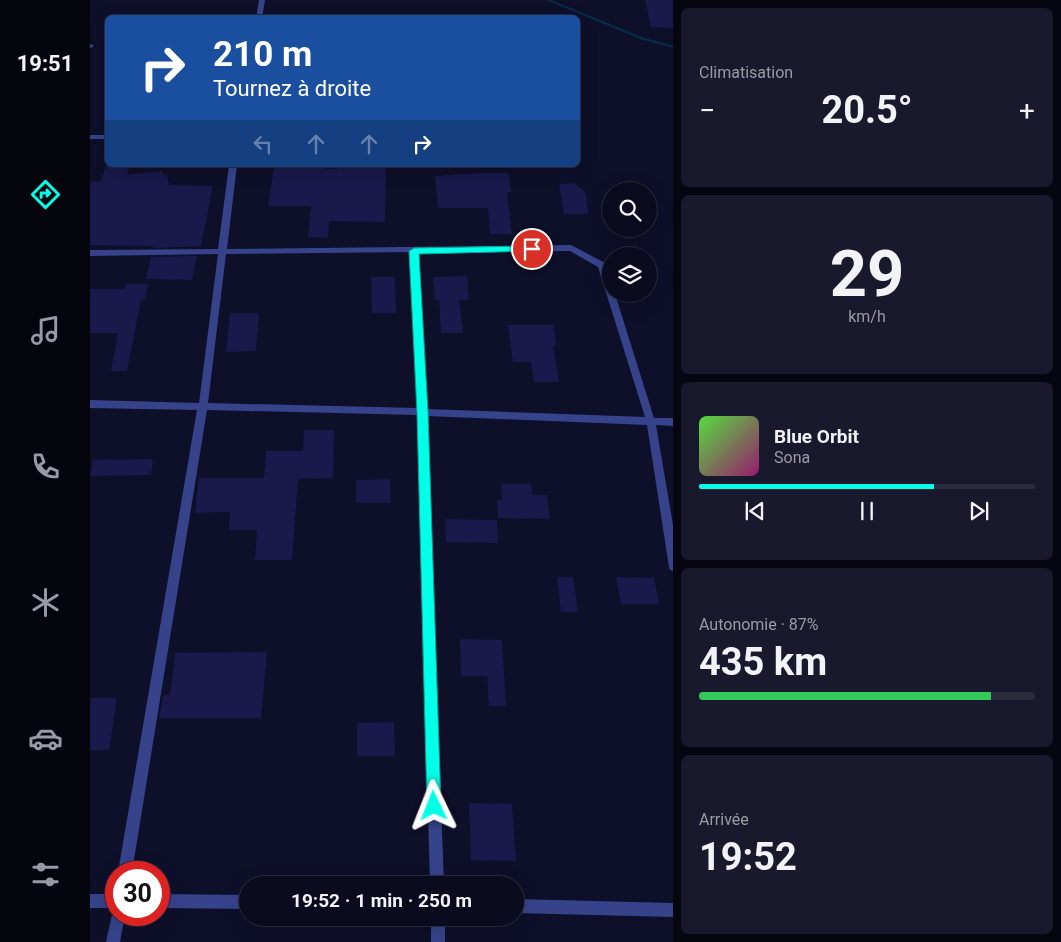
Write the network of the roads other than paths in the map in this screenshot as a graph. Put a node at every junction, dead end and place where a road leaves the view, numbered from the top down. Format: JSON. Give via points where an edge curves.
{"nodes":[{"id":1,"x":262,"y":0,"type":"edge"},
{"id":2,"x":260,"y":15,"type":"edge"},
{"id":3,"x":90,"y":137,"type":"edge"},
{"id":4,"x":105,"y":137,"type":"edge"},
{"id":5,"x":233,"y":167,"type":"edge"},
{"id":6,"x":414,"y":251,"type":"junction"},
{"id":7,"x":90,"y":253,"type":"edge"},
{"id":8,"x":220,"y":253,"type":"junction"},
{"id":9,"x":90,"y":404,"type":"edge"},
{"id":10,"x":203,"y":405,"type":"junction"},
{"id":11,"x":422,"y":412,"type":"junction"},
{"id":12,"x":651,"y":422,"type":"junction"},
{"id":13,"x":673,"y":422,"type":"edge"},
{"id":14,"x":673,"y":561,"type":"edge"},
{"id":15,"x":127,"y":861,"type":"edge"},
{"id":16,"x":436,"y":876,"type":"edge"},
{"id":17,"x":90,"y":901,"type":"edge"},
{"id":18,"x":105,"y":901,"type":"edge"},
{"id":19,"x":170,"y":901,"type":"edge"},
{"id":20,"x":239,"y":902,"type":"edge"},
{"id":21,"x":524,"y":906,"type":"edge"},
{"id":22,"x":673,"y":910,"type":"edge"},
{"id":23,"x":116,"y":926,"type":"edge"},
{"id":24,"x":438,"y":926,"type":"edge"},
{"id":25,"x":113,"y":942,"type":"edge"},
{"id":26,"x":438,"y":942,"type":"edge"}],
"edges":[{"from":1,"to":2,"type":"street"},
{"from":3,"to":4,"type":"street"},
{"from":5,"to":8,"type":"street"},
{"from":6,"to":8,"type":"street"},
{"from":6,"to":11,"type":"street"},
{"from":6,"to":12,"type":"street","via":[[571,248],[602,265]]},
{"from":7,"to":8,"type":"street"},
{"from":8,"to":10,"type":"street"},
{"from":9,"to":10,"type":"street"},
{"from":10,"to":11,"type":"street"},
{"from":10,"to":15,"type":"street"},
{"from":11,"to":12,"type":"street"},
{"from":11,"to":16,"type":"street"},
{"from":12,"to":13,"type":"street"},
{"from":12,"to":14,"type":"street"},
{"from":17,"to":18,"type":"street"},
{"from":19,"to":20,"type":"street"},
{"from":21,"to":22,"type":"street"},
{"from":23,"to":25,"type":"street"},
{"from":24,"to":26,"type":"street"}]}
